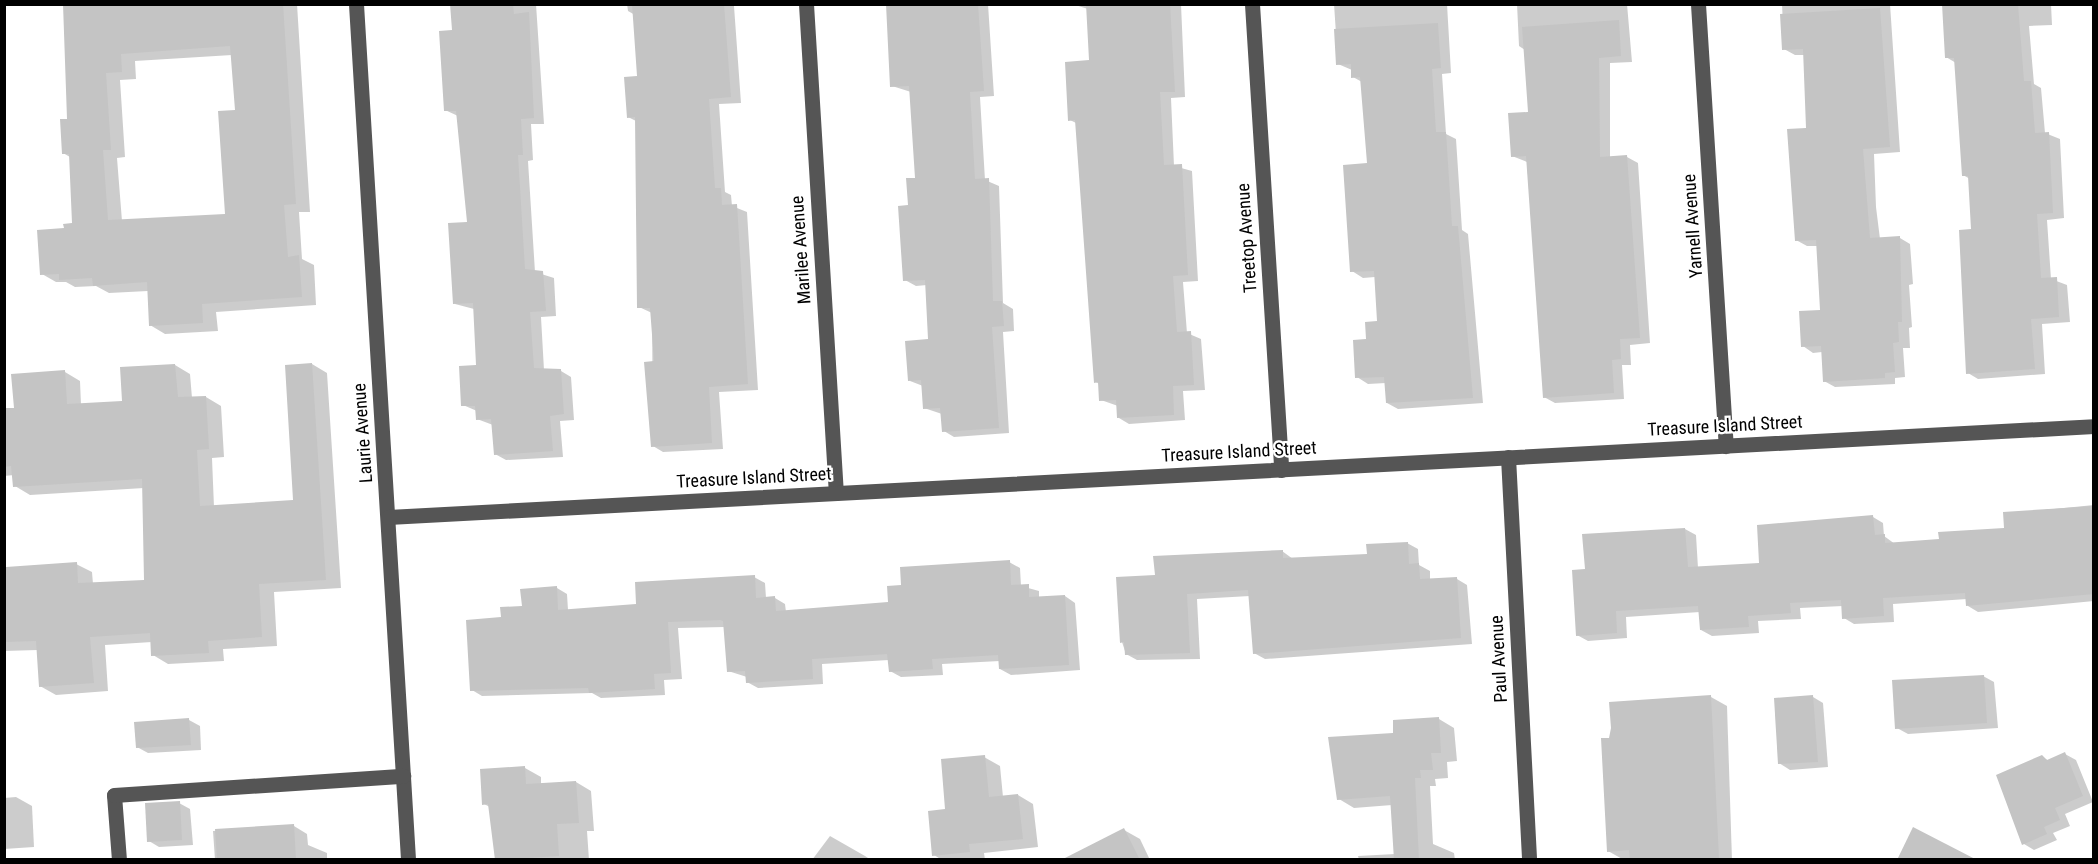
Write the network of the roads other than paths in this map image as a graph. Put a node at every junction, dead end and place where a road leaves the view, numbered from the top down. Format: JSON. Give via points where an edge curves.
{"nodes":[{"id":1,"x":356,"y":4,"type":"edge"},
{"id":2,"x":806,"y":4,"type":"edge"},
{"id":3,"x":1252,"y":4,"type":"edge"},
{"id":4,"x":1698,"y":4,"type":"edge"},
{"id":5,"x":2094,"y":426,"type":"edge"},
{"id":6,"x":1726,"y":446,"type":"junction"},
{"id":7,"x":1508,"y":457,"type":"junction"},
{"id":8,"x":1281,"y":470,"type":"junction"},
{"id":9,"x":836,"y":493,"type":"junction"},
{"id":10,"x":388,"y":517,"type":"junction"},
{"id":11,"x":403,"y":776,"type":"junction"},
{"id":12,"x":118,"y":860,"type":"edge"},
{"id":13,"x":408,"y":860,"type":"edge"},
{"id":14,"x":1529,"y":860,"type":"edge"}],
"edges":[{"from":1,"to":10,"type":"street","name":"Laurie Avenue"},
{"from":2,"to":9,"type":"street","name":"Marilee Avenue"},
{"from":3,"to":8,"type":"street","name":"Treetop Avenue"},
{"from":4,"to":6,"type":"street","name":"Yarnell Avenue"},
{"from":5,"to":6,"type":"street","name":"Treasure Island Street"},
{"from":6,"to":7,"type":"street","name":"Treasure Island Street"},
{"from":7,"to":8,"type":"street","name":"Treasure Island Street"},
{"from":7,"to":14,"type":"street","name":"Paul Avenue"},
{"from":8,"to":9,"type":"street","name":"Treasure Island Street"},
{"from":9,"to":10,"type":"street","name":"Treasure Island Street"},
{"from":10,"to":11,"type":"street","name":"Laurie Avenue"},
{"from":11,"to":12,"type":"street","via":[[114,795]]},
{"from":11,"to":13,"type":"street","name":"Laurie Avenue"}]}
